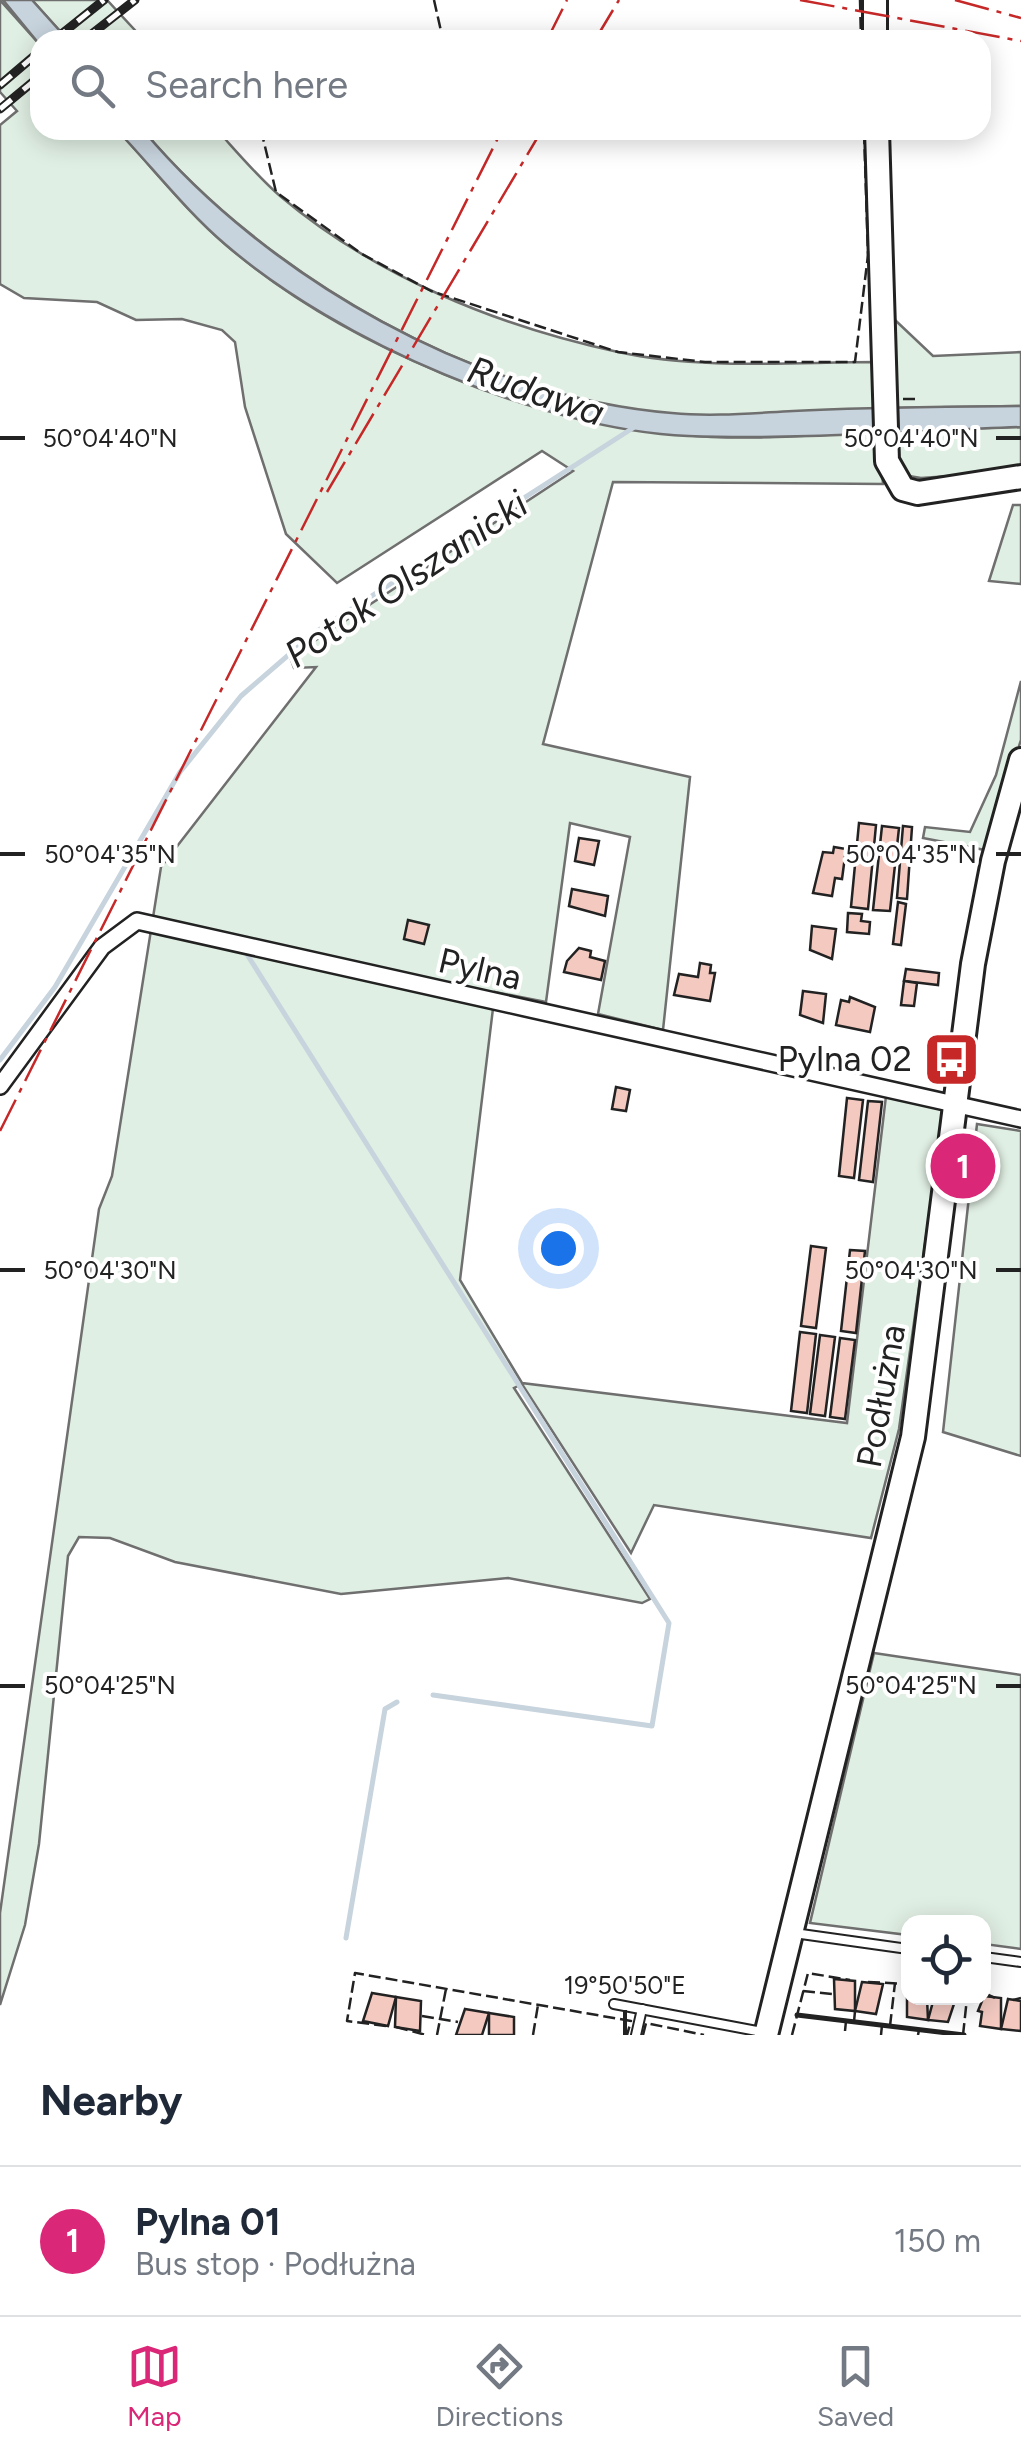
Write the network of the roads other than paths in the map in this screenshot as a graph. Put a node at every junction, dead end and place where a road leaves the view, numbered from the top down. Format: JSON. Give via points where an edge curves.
{"nodes":[{"id":1,"x":875,"y":0,"type":"edge"},
{"id":2,"x":876,"y":30,"type":"edge"},
{"id":3,"x":877,"y":140,"type":"edge"},
{"id":4,"x":1021,"y":477,"type":"edge"},
{"id":5,"x":1021,"y":760,"type":"edge"},
{"id":6,"x":0,"y":1086,"type":"edge"},
{"id":7,"x":957,"y":1104,"type":"junction"},
{"id":8,"x":1021,"y":1119,"type":"edge"},
{"id":9,"x":790,"y":1932,"type":"junction"},
{"id":10,"x":901,"y":1948,"type":"edge"},
{"id":11,"x":991,"y":1959,"type":"edge"},
{"id":12,"x":1021,"y":1962,"type":"edge"},
{"id":13,"x":614,"y":2004,"type":"dead end"},
{"id":14,"x":642,"y":2009,"type":"junction"},
{"id":15,"x":766,"y":2034,"type":"edge"},
{"id":16,"x":636,"y":2035,"type":"edge"}],
"edges":[{"from":1,"to":2,"type":"street"},
{"from":3,"to":4,"type":"street","via":[[887,460],[903,489],[918,493]]},
{"from":5,"to":7,"type":"street","name":"Podłużna","via":[[973,964]]},
{"from":6,"to":7,"type":"street","name":"Pylna","via":[[102,947],[137,921]]},
{"from":7,"to":8,"type":"street","name":"Pylna"},
{"from":7,"to":9,"type":"street","name":"Podłużna","via":[[913,1437]]},
{"from":9,"to":10,"type":"lane"},
{"from":9,"to":15,"type":"street","name":"Podłużna"},
{"from":11,"to":12,"type":"lane"},
{"from":13,"to":14,"type":"lane"},
{"from":14,"to":15,"type":"lane"},
{"from":14,"to":16,"type":"lane"}]}
